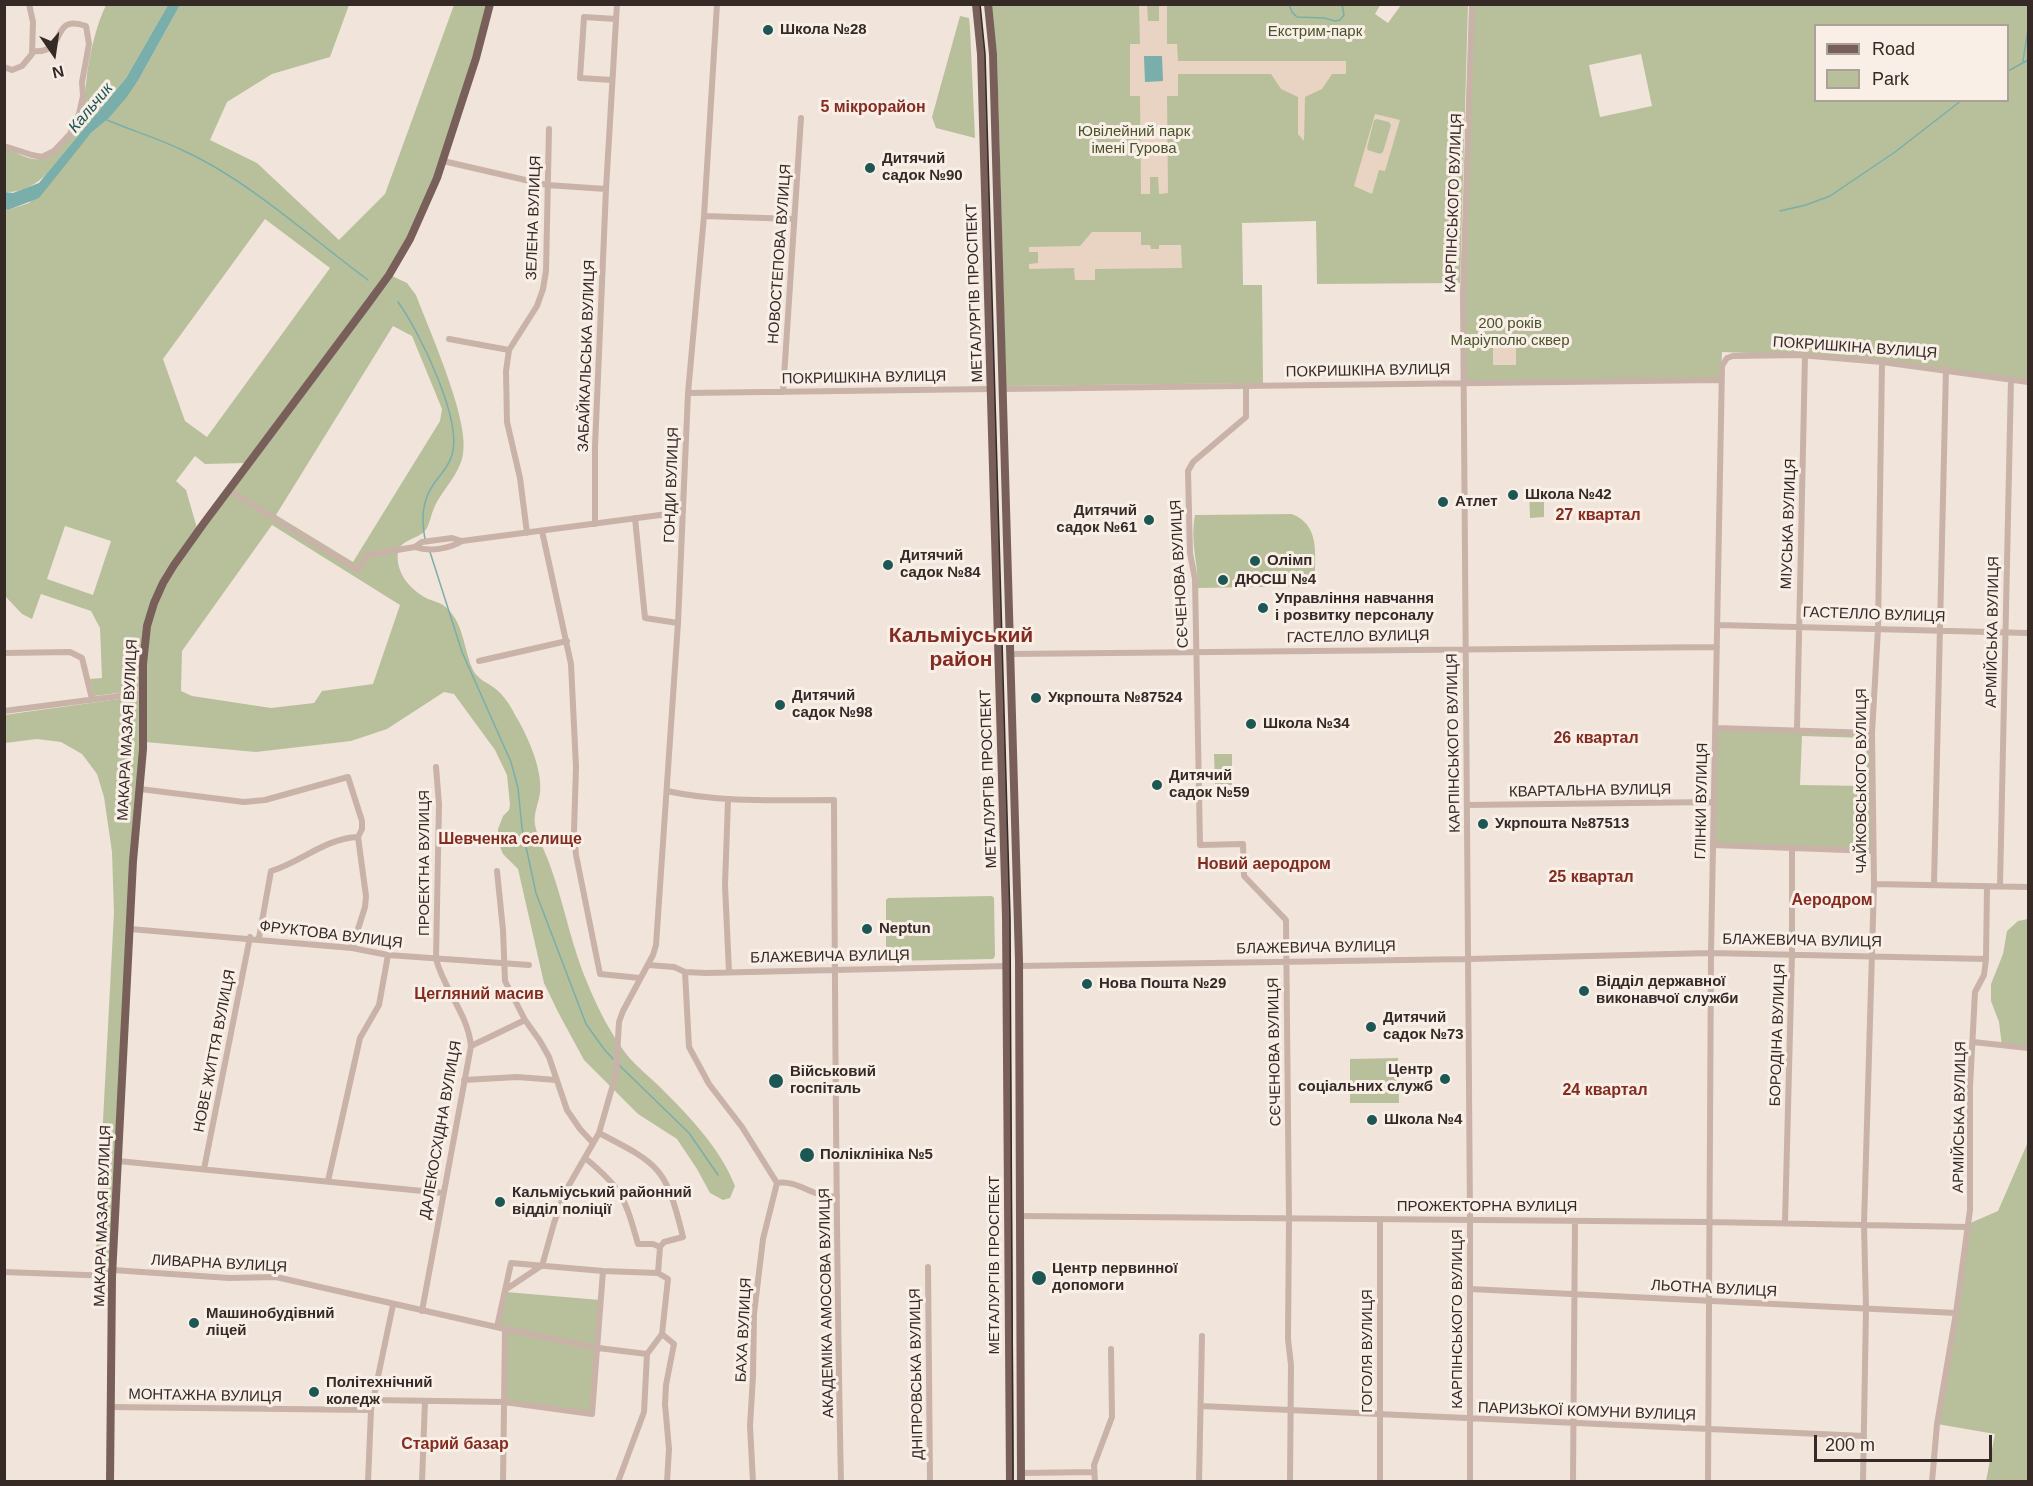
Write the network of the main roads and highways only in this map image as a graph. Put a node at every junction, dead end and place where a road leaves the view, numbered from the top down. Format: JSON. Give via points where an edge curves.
{"nodes":[{"id":1,"x":490,"y":4,"type":"edge"},
{"id":2,"x":976,"y":4,"type":"edge"},
{"id":3,"x":988,"y":4,"type":"edge"},
{"id":4,"x":991,"y":389,"type":"junction"},
{"id":5,"x":1003,"y":389,"type":"junction"},
{"id":6,"x":999,"y":654,"type":"junction"},
{"id":7,"x":1011,"y":654,"type":"junction"},
{"id":8,"x":1007,"y":966,"type":"junction"},
{"id":9,"x":1019,"y":966,"type":"junction"},
{"id":10,"x":1008,"y":1216,"type":"junction"},
{"id":11,"x":1019,"y":1216,"type":"junction"},
{"id":12,"x":1010,"y":1477,"type":"edge"},
{"id":13,"x":1021,"y":1477,"type":"edge"},
{"id":14,"x":110,"y":1482,"type":"edge"}],
"edges":[{"from":1,"to":14,"type":"main road","name":"МАКАРА МАЗАЯ ВУЛИЦЯ","via":[[443,161],[410,239],[389,274],[174,566],[163,583],[147,626],[112,1273]]},
{"from":2,"to":4,"type":"main road","name":"МЕТАЛУРГІВ ПРОСПЕКТ","via":[[981,54]]},
{"from":3,"to":5,"type":"main road","name":"МЕТАЛУРГІВ ПРОСПЕКТ","via":[[993,54]]},
{"from":4,"to":5,"type":"main road","name":"ПОКРИШКІНА ВУЛИЦЯ"},
{"from":4,"to":6,"type":"main road","name":"МЕТАЛУРГІВ ПРОСПЕКТ"},
{"from":5,"to":7,"type":"main road","name":"МЕТАЛУРГІВ ПРОСПЕКТ"},
{"from":6,"to":7,"type":"main road","name":"ГАСТЕЛЛО ВУЛИЦЯ"},
{"from":6,"to":8,"type":"main road","name":"МЕТАЛУРГІВ ПРОСПЕКТ"},
{"from":7,"to":9,"type":"main road","name":"МЕТАЛУРГІВ ПРОСПЕКТ"},
{"from":8,"to":9,"type":"main road","name":"БЛАЖЕВИЧА ВУЛИЦЯ"},
{"from":8,"to":10,"type":"main road","name":"МЕТАЛУРГІВ ПРОСПЕКТ"},
{"from":9,"to":11,"type":"main road","name":"МЕТАЛУРГІВ ПРОСПЕКТ"},
{"from":10,"to":11,"type":"main road","name":"ПРОЖЕКТОРНА ВУЛИЦЯ"},
{"from":10,"to":12,"type":"main road","name":"МЕТАЛУРГІВ ПРОСПЕКТ"},
{"from":11,"to":13,"type":"main road","name":"МЕТАЛУРГІВ ПРОСПЕКТ"},
{"from":12,"to":13,"type":"main road"}]}
